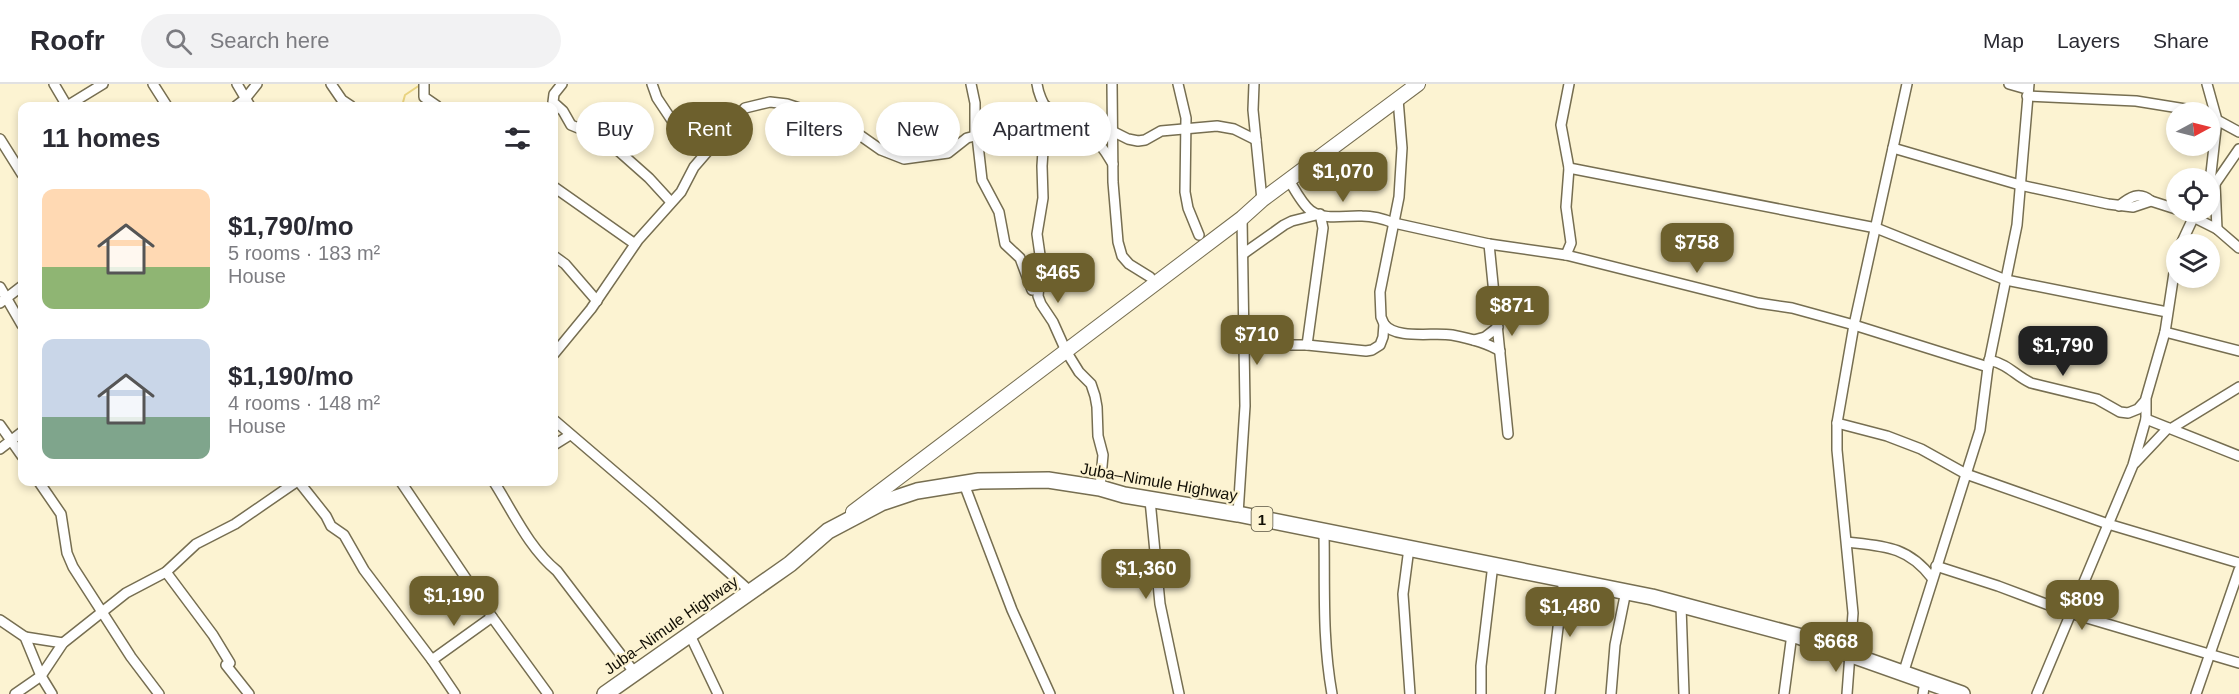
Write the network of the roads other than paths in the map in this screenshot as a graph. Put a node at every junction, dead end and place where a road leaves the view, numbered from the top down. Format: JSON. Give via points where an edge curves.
{"nodes":[{"id":1,"x":54,"y":84,"type":"edge"},
{"id":2,"x":103,"y":84,"type":"edge"},
{"id":3,"x":153,"y":84,"type":"edge"},
{"id":4,"x":237,"y":84,"type":"edge"},
{"id":5,"x":257,"y":84,"type":"edge"},
{"id":6,"x":331,"y":84,"type":"edge"},
{"id":7,"x":424,"y":84,"type":"edge"},
{"id":8,"x":562,"y":84,"type":"edge"},
{"id":9,"x":652,"y":84,"type":"edge"},
{"id":10,"x":971,"y":84,"type":"edge"},
{"id":11,"x":1037,"y":84,"type":"edge"},
{"id":12,"x":1112,"y":84,"type":"edge"},
{"id":13,"x":1178,"y":84,"type":"edge"},
{"id":14,"x":1254,"y":84,"type":"edge"},
{"id":15,"x":1569,"y":84,"type":"edge"},
{"id":16,"x":1907,"y":84,"type":"edge"},
{"id":17,"x":2009,"y":84,"type":"edge"},
{"id":18,"x":2207,"y":84,"type":"edge"},
{"id":19,"x":1412,"y":86,"type":"edge"},
{"id":20,"x":2027,"y":90,"type":"edge"},
{"id":21,"x":1398,"y":99,"type":"junction"},
{"id":22,"x":65,"y":102,"type":"edge"},
{"id":23,"x":74,"y":102,"type":"edge"},
{"id":24,"x":164,"y":102,"type":"edge"},
{"id":25,"x":246,"y":102,"type":"edge"},
{"id":26,"x":248,"y":102,"type":"edge"},
{"id":27,"x":345,"y":102,"type":"edge"},
{"id":28,"x":431,"y":102,"type":"edge"},
{"id":29,"x":554,"y":102,"type":"edge"},
{"id":30,"x":975,"y":102,"type":"edge"},
{"id":31,"x":1044,"y":102,"type":"edge"},
{"id":32,"x":2211,"y":102,"type":"edge"},
{"id":33,"x":558,"y":106,"type":"edge"},
{"id":34,"x":753,"y":106,"type":"edge"},
{"id":35,"x":2166,"y":106,"type":"edge"},
{"id":36,"x":666,"y":111,"type":"edge"},
{"id":37,"x":2220,"y":120,"type":"edge"},
{"id":38,"x":1186,"y":129,"type":"junction"},
{"id":39,"x":1114,"y":132,"type":"junction"},
{"id":40,"x":2239,"y":132,"type":"edge"},
{"id":41,"x":972,"y":137,"type":"edge"},
{"id":42,"x":0,"y":139,"type":"edge"},
{"id":43,"x":1256,"y":140,"type":"junction"},
{"id":44,"x":1893,"y":148,"type":"junction"},
{"id":45,"x":2239,"y":149,"type":"edge"},
{"id":46,"x":9,"y":153,"type":"junction"},
{"id":47,"x":703,"y":156,"type":"edge"},
{"id":48,"x":979,"y":156,"type":"edge"},
{"id":49,"x":1043,"y":156,"type":"edge"},
{"id":50,"x":1108,"y":156,"type":"edge"},
{"id":51,"x":0,"y":161,"type":"edge"},
{"id":52,"x":1114,"y":166,"type":"junction"},
{"id":53,"x":18,"y":168,"type":"edge"},
{"id":54,"x":1569,"y":168,"type":"junction"},
{"id":55,"x":2220,"y":174,"type":"edge"},
{"id":56,"x":1288,"y":180,"type":"junction"},
{"id":57,"x":2020,"y":184,"type":"junction"},
{"id":58,"x":558,"y":190,"type":"edge"},
{"id":59,"x":1262,"y":200,"type":"junction"},
{"id":60,"x":671,"y":202,"type":"junction"},
{"id":61,"x":2166,"y":206,"type":"edge"},
{"id":62,"x":1320,"y":214,"type":"junction"},
{"id":63,"x":1242,"y":218,"type":"junction"},
{"id":64,"x":2207,"y":222,"type":"edge"},
{"id":65,"x":2216,"y":222,"type":"edge"},
{"id":66,"x":1395,"y":223,"type":"junction"},
{"id":67,"x":1876,"y":228,"type":"junction"},
{"id":68,"x":2217,"y":229,"type":"junction"},
{"id":69,"x":1199,"y":235,"type":"dead end"},
{"id":70,"x":2234,"y":240,"type":"edge"},
{"id":71,"x":635,"y":244,"type":"junction"},
{"id":72,"x":1489,"y":244,"type":"junction"},
{"id":73,"x":2239,"y":248,"type":"edge"},
{"id":74,"x":1243,"y":254,"type":"junction"},
{"id":75,"x":1566,"y":255,"type":"junction"},
{"id":76,"x":558,"y":259,"type":"edge"},
{"id":77,"x":1150,"y":277,"type":"dead end"},
{"id":78,"x":2006,"y":280,"type":"junction"},
{"id":79,"x":0,"y":287,"type":"edge"},
{"id":80,"x":2171,"y":288,"type":"edge"},
{"id":81,"x":18,"y":289,"type":"edge"},
{"id":82,"x":1032,"y":290,"type":"dead end"},
{"id":83,"x":4,"y":300,"type":"edge"},
{"id":84,"x":597,"y":301,"type":"junction"},
{"id":85,"x":2167,"y":312,"type":"junction"},
{"id":86,"x":18,"y":319,"type":"edge"},
{"id":87,"x":1384,"y":324,"type":"junction"},
{"id":88,"x":1854,"y":325,"type":"junction"},
{"id":89,"x":1497,"y":327,"type":"junction"},
{"id":90,"x":2165,"y":333,"type":"junction"},
{"id":91,"x":1405,"y":334,"type":"junction"},
{"id":92,"x":1474,"y":340,"type":"junction"},
{"id":93,"x":558,"y":344,"type":"edge"},
{"id":94,"x":1243,"y":345,"type":"junction"},
{"id":95,"x":1307,"y":345,"type":"junction"},
{"id":96,"x":1380,"y":345,"type":"junction"},
{"id":97,"x":1066,"y":351,"type":"junction"},
{"id":98,"x":1500,"y":351,"type":"junction"},
{"id":99,"x":2239,"y":351,"type":"edge"},
{"id":100,"x":1989,"y":363,"type":"junction"},
{"id":101,"x":2239,"y":387,"type":"edge"},
{"id":102,"x":2145,"y":401,"type":"junction"},
{"id":103,"x":2146,"y":419,"type":"junction"},
{"id":104,"x":1837,"y":423,"type":"junction"},
{"id":105,"x":558,"y":424,"type":"edge"},
{"id":106,"x":0,"y":425,"type":"edge"},
{"id":107,"x":2170,"y":428,"type":"junction"},
{"id":108,"x":1508,"y":434,"type":"dead end"},
{"id":109,"x":18,"y":435,"type":"edge"},
{"id":110,"x":570,"y":435,"type":"junction"},
{"id":111,"x":11,"y":441,"type":"junction"},
{"id":112,"x":558,"y":442,"type":"edge"},
{"id":113,"x":0,"y":448,"type":"edge"},
{"id":114,"x":18,"y":451,"type":"edge"},
{"id":115,"x":2239,"y":456,"type":"edge"},
{"id":116,"x":2133,"y":465,"type":"junction"},
{"id":117,"x":1966,"y":474,"type":"junction"},
{"id":118,"x":964,"y":484,"type":"junction"},
{"id":119,"x":42,"y":486,"type":"edge"},
{"id":120,"x":291,"y":486,"type":"edge"},
{"id":121,"x":300,"y":486,"type":"edge"},
{"id":122,"x":404,"y":486,"type":"edge"},
{"id":123,"x":496,"y":486,"type":"edge"},
{"id":124,"x":1100,"y":488,"type":"junction"},
{"id":125,"x":1150,"y":500,"type":"junction"},
{"id":126,"x":1238,"y":514,"type":"junction"},
{"id":127,"x":2108,"y":524,"type":"junction"},
{"id":128,"x":828,"y":531,"type":"junction"},
{"id":129,"x":1324,"y":532,"type":"junction"},
{"id":130,"x":1847,"y":542,"type":"junction"},
{"id":131,"x":1409,"y":548,"type":"junction"},
{"id":132,"x":2239,"y":563,"type":"edge"},
{"id":133,"x":1493,"y":564,"type":"junction"},
{"id":134,"x":1936,"y":566,"type":"junction"},
{"id":135,"x":2239,"y":570,"type":"edge"},
{"id":136,"x":166,"y":572,"type":"junction"},
{"id":137,"x":1563,"y":578,"type":"junction"},
{"id":138,"x":1932,"y":578,"type":"junction"},
{"id":139,"x":1626,"y":591,"type":"junction"},
{"id":140,"x":751,"y":592,"type":"dead end"},
{"id":141,"x":1681,"y":606,"type":"junction"},
{"id":142,"x":2070,"y":613,"type":"junction"},
{"id":143,"x":101,"y":614,"type":"junction"},
{"id":144,"x":492,"y":617,"type":"junction"},
{"id":145,"x":0,"y":620,"type":"edge"},
{"id":146,"x":689,"y":633,"type":"junction"},
{"id":147,"x":1792,"y":634,"type":"junction"},
{"id":148,"x":25,"y":637,"type":"junction"},
{"id":149,"x":63,"y":643,"type":"junction"},
{"id":150,"x":1851,"y":654,"type":"junction"},
{"id":151,"x":2209,"y":655,"type":"junction"},
{"id":152,"x":432,"y":660,"type":"junction"},
{"id":153,"x":2239,"y":663,"type":"edge"},
{"id":154,"x":634,"y":672,"type":"junction"},
{"id":155,"x":1903,"y":674,"type":"junction"},
{"id":156,"x":40,"y":676,"type":"junction"},
{"id":157,"x":1924,"y":687,"type":"edge"},
{"id":158,"x":15,"y":694,"type":"edge"},
{"id":159,"x":52,"y":694,"type":"edge"},
{"id":160,"x":159,"y":694,"type":"edge"},
{"id":161,"x":249,"y":694,"type":"edge"},
{"id":162,"x":455,"y":694,"type":"edge"},
{"id":163,"x":548,"y":694,"type":"edge"},
{"id":164,"x":605,"y":694,"type":"edge"},
{"id":165,"x":718,"y":694,"type":"edge"},
{"id":166,"x":1050,"y":694,"type":"edge"},
{"id":167,"x":1179,"y":694,"type":"edge"},
{"id":168,"x":1332,"y":694,"type":"edge"},
{"id":169,"x":1410,"y":694,"type":"edge"},
{"id":170,"x":1481,"y":694,"type":"edge"},
{"id":171,"x":1550,"y":694,"type":"edge"},
{"id":172,"x":1611,"y":694,"type":"edge"},
{"id":173,"x":1684,"y":694,"type":"edge"},
{"id":174,"x":1784,"y":694,"type":"edge"},
{"id":175,"x":1848,"y":694,"type":"edge"},
{"id":176,"x":1962,"y":694,"type":"edge"},
{"id":177,"x":2037,"y":694,"type":"edge"},
{"id":178,"x":2196,"y":694,"type":"edge"}],
"edges":[{"from":1,"to":22,"type":"street"},
{"from":2,"to":23,"type":"street"},
{"from":3,"to":24,"type":"street"},
{"from":4,"to":25,"type":"street"},
{"from":5,"to":26,"type":"street"},
{"from":6,"to":27,"type":"street"},
{"from":7,"to":28,"type":"street","via":[[424,97]]},
{"from":8,"to":29,"type":"street","via":[[554,94]]},
{"from":9,"to":36,"type":"street"},
{"from":10,"to":30,"type":"street"},
{"from":11,"to":31,"type":"street"},
{"from":12,"to":39,"type":"street"},
{"from":13,"to":38,"type":"street"},
{"from":14,"to":43,"type":"street"},
{"from":15,"to":54,"type":"street","via":[[1561,126]]},
{"from":16,"to":44,"type":"street"},
{"from":17,"to":20,"type":"street"},
{"from":18,"to":32,"type":"street"},
{"from":19,"to":21,"type":"main road"},
{"from":20,"to":35,"type":"street"},
{"from":20,"to":57,"type":"street"},
{"from":21,"to":56,"type":"main road"},
{"from":21,"to":66,"type":"street","via":[[1402,148]]},
{"from":33,"to":60,"type":"street","via":[[571,124],[605,139]]},
{"from":34,"to":41,"type":"street","via":[[770,102],[787,104],[830,118],[881,150],[904,159],[948,153]]},
{"from":37,"to":40,"type":"street"},
{"from":38,"to":39,"type":"street","via":[[1161,131],[1138,141]]},
{"from":38,"to":43,"type":"street","via":[[1217,126]]},
{"from":38,"to":69,"type":"street","via":[[1185,192]]},
{"from":39,"to":52,"type":"street"},
{"from":42,"to":46,"type":"street"},
{"from":43,"to":59,"type":"street"},
{"from":44,"to":57,"type":"street"},
{"from":44,"to":67,"type":"street"},
{"from":45,"to":55,"type":"street"},
{"from":46,"to":51,"type":"street"},
{"from":46,"to":53,"type":"street"},
{"from":47,"to":60,"type":"street"},
{"from":48,"to":82,"type":"street","via":[[982,180],[999,212],[1005,244],[1020,258]]},
{"from":49,"to":97,"type":"street","via":[[1043,198],[1037,234],[1041,262],[1038,296]]},
{"from":50,"to":52,"type":"street"},
{"from":52,"to":77,"type":"street","via":[[1115,225],[1122,256]]},
{"from":54,"to":67,"type":"street"},
{"from":54,"to":75,"type":"street","via":[[1566,207],[1571,243]]},
{"from":56,"to":59,"type":"main road"},
{"from":56,"to":62,"type":"street","via":[[1308,208]]},
{"from":57,"to":61,"type":"street","via":[[2119,206],[2133,207],[2151,201]]},
{"from":57,"to":78,"type":"street"},
{"from":58,"to":71,"type":"street"},
{"from":59,"to":63,"type":"main road"},
{"from":60,"to":71,"type":"street"},
{"from":62,"to":66,"type":"street","via":[[1364,216]]},
{"from":62,"to":74,"type":"street","via":[[1292,220]]},
{"from":62,"to":95,"type":"street","via":[[1323,228]]},
{"from":63,"to":74,"type":"street"},
{"from":63,"to":97,"type":"main road"},
{"from":64,"to":68,"type":"street"},
{"from":65,"to":68,"type":"street"},
{"from":66,"to":72,"type":"street"},
{"from":66,"to":87,"type":"street","via":[[1380,292]]},
{"from":67,"to":78,"type":"street"},
{"from":67,"to":88,"type":"street"},
{"from":68,"to":70,"type":"street"},
{"from":70,"to":73,"type":"street"},
{"from":71,"to":84,"type":"street"},
{"from":72,"to":75,"type":"street"},
{"from":72,"to":89,"type":"street"},
{"from":74,"to":94,"type":"street"},
{"from":75,"to":88,"type":"street"},
{"from":76,"to":84,"type":"street"},
{"from":78,"to":85,"type":"street"},
{"from":78,"to":100,"type":"street"},
{"from":79,"to":83,"type":"street"},
{"from":80,"to":85,"type":"street"},
{"from":81,"to":83,"type":"street"},
{"from":83,"to":86,"type":"street"},
{"from":84,"to":93,"type":"street"},
{"from":85,"to":90,"type":"street"},
{"from":87,"to":91,"type":"street"},
{"from":87,"to":96,"type":"street"},
{"from":88,"to":100,"type":"street"},
{"from":88,"to":104,"type":"street"},
{"from":89,"to":92,"type":"street"},
{"from":89,"to":98,"type":"street"},
{"from":90,"to":99,"type":"street"},
{"from":90,"to":102,"type":"street"},
{"from":91,"to":92,"type":"street"},
{"from":91,"to":96,"type":"street"},
{"from":92,"to":98,"type":"street"},
{"from":94,"to":95,"type":"street"},
{"from":94,"to":126,"type":"street","via":[[1245,406]]},
{"from":95,"to":96,"type":"street","via":[[1366,351]]},
{"from":97,"to":124,"type":"street","via":[[1091,384],[1095,396],[1103,455]]},
{"from":97,"to":128,"type":"main road"},
{"from":98,"to":108,"type":"street"},
{"from":100,"to":102,"type":"street","via":[[2003,363],[2023,380],[2097,399],[2120,412],[2138,409]]},
{"from":100,"to":117,"type":"street","via":[[1980,430]]},
{"from":101,"to":107,"type":"street"},
{"from":102,"to":103,"type":"street"},
{"from":103,"to":107,"type":"street"},
{"from":103,"to":116,"type":"street"},
{"from":104,"to":117,"type":"street","via":[[1921,449]]},
{"from":104,"to":130,"type":"street"},
{"from":105,"to":110,"type":"street"},
{"from":106,"to":111,"type":"street"},
{"from":107,"to":115,"type":"street"},
{"from":107,"to":116,"type":"street"},
{"from":109,"to":111,"type":"street"},
{"from":110,"to":112,"type":"street"},
{"from":110,"to":140,"type":"street"},
{"from":111,"to":113,"type":"street"},
{"from":111,"to":114,"type":"street"},
{"from":116,"to":127,"type":"street"},
{"from":117,"to":127,"type":"street"},
{"from":117,"to":134,"type":"street"},
{"from":118,"to":124,"type":"main road","name":"Juba–Nimule Highway","number":"1","via":[[1048,480]]},
{"from":118,"to":128,"type":"main road","name":"Juba–Nimule Highway","number":"1","via":[[917,491],[881,503]]},
{"from":118,"to":166,"type":"street","via":[[1012,610]]},
{"from":119,"to":143,"type":"street","via":[[61,514],[67,553]]},
{"from":120,"to":136,"type":"street","via":[[235,524],[196,544]]},
{"from":121,"to":152,"type":"street","via":[[331,526],[344,535],[363,570]]},
{"from":122,"to":144,"type":"street"},
{"from":123,"to":154,"type":"street","via":[[532,545],[557,571]]},
{"from":124,"to":125,"type":"main road","name":"Juba–Nimule Highway","number":"1"},
{"from":125,"to":126,"type":"main road","name":"Juba–Nimule Highway","number":"1"},
{"from":125,"to":167,"type":"street","via":[[1160,604]]},
{"from":126,"to":129,"type":"main road","name":"Juba–Nimule Highway","number":"1"},
{"from":127,"to":132,"type":"street"},
{"from":127,"to":142,"type":"street"},
{"from":128,"to":146,"type":"main road","name":"Juba–Nimule Highway","number":"1","via":[[790,564]]},
{"from":129,"to":131,"type":"main road","name":"Juba–Nimule Highway","number":"1"},
{"from":129,"to":168,"type":"street","via":[[1323,630]]},
{"from":130,"to":138,"type":"street","via":[[1897,549]]},
{"from":130,"to":150,"type":"street","via":[[1854,613]]},
{"from":131,"to":133,"type":"main road","name":"Juba–Nimule Highway","number":"1"},
{"from":131,"to":169,"type":"street","via":[[1403,594]]},
{"from":133,"to":137,"type":"main road","name":"Juba–Nimule Highway","number":"1"},
{"from":133,"to":170,"type":"street"},
{"from":134,"to":138,"type":"street"},
{"from":134,"to":142,"type":"street"},
{"from":135,"to":151,"type":"street"},
{"from":136,"to":143,"type":"street","via":[[126,593]]},
{"from":136,"to":161,"type":"street","via":[[213,635]]},
{"from":137,"to":139,"type":"main road","name":"Juba–Nimule Highway","number":"1"},
{"from":137,"to":171,"type":"street"},
{"from":138,"to":155,"type":"street"},
{"from":139,"to":141,"type":"main road","name":"Juba–Nimule Highway","number":"1"},
{"from":139,"to":172,"type":"street","via":[[1615,645]]},
{"from":141,"to":147,"type":"main road","name":"Juba–Nimule Highway","number":"1"},
{"from":141,"to":173,"type":"street"},
{"from":142,"to":151,"type":"street"},
{"from":142,"to":177,"type":"street"},
{"from":143,"to":149,"type":"street"},
{"from":143,"to":160,"type":"street"},
{"from":144,"to":152,"type":"street"},
{"from":144,"to":163,"type":"street"},
{"from":145,"to":148,"type":"street"},
{"from":146,"to":154,"type":"main road","name":"Juba–Nimule Highway","number":"1"},
{"from":146,"to":165,"type":"street"},
{"from":147,"to":150,"type":"main road","name":"Juba–Nimule Highway","number":"1"},
{"from":147,"to":174,"type":"street"},
{"from":148,"to":149,"type":"street"},
{"from":148,"to":156,"type":"street"},
{"from":149,"to":156,"type":"street"},
{"from":150,"to":155,"type":"main road","name":"Juba–Nimule Highway","number":"1"},
{"from":150,"to":175,"type":"street"},
{"from":151,"to":153,"type":"street"},
{"from":151,"to":178,"type":"street"},
{"from":152,"to":162,"type":"street"},
{"from":154,"to":164,"type":"main road","name":"Juba–Nimule Highway","number":"1"},
{"from":155,"to":157,"type":"main road","name":"Juba–Nimule Highway","number":"1"},
{"from":156,"to":158,"type":"street"},
{"from":156,"to":159,"type":"street"},
{"from":157,"to":176,"type":"main road","name":"Juba–Nimule Highway","number":"1"}]}
